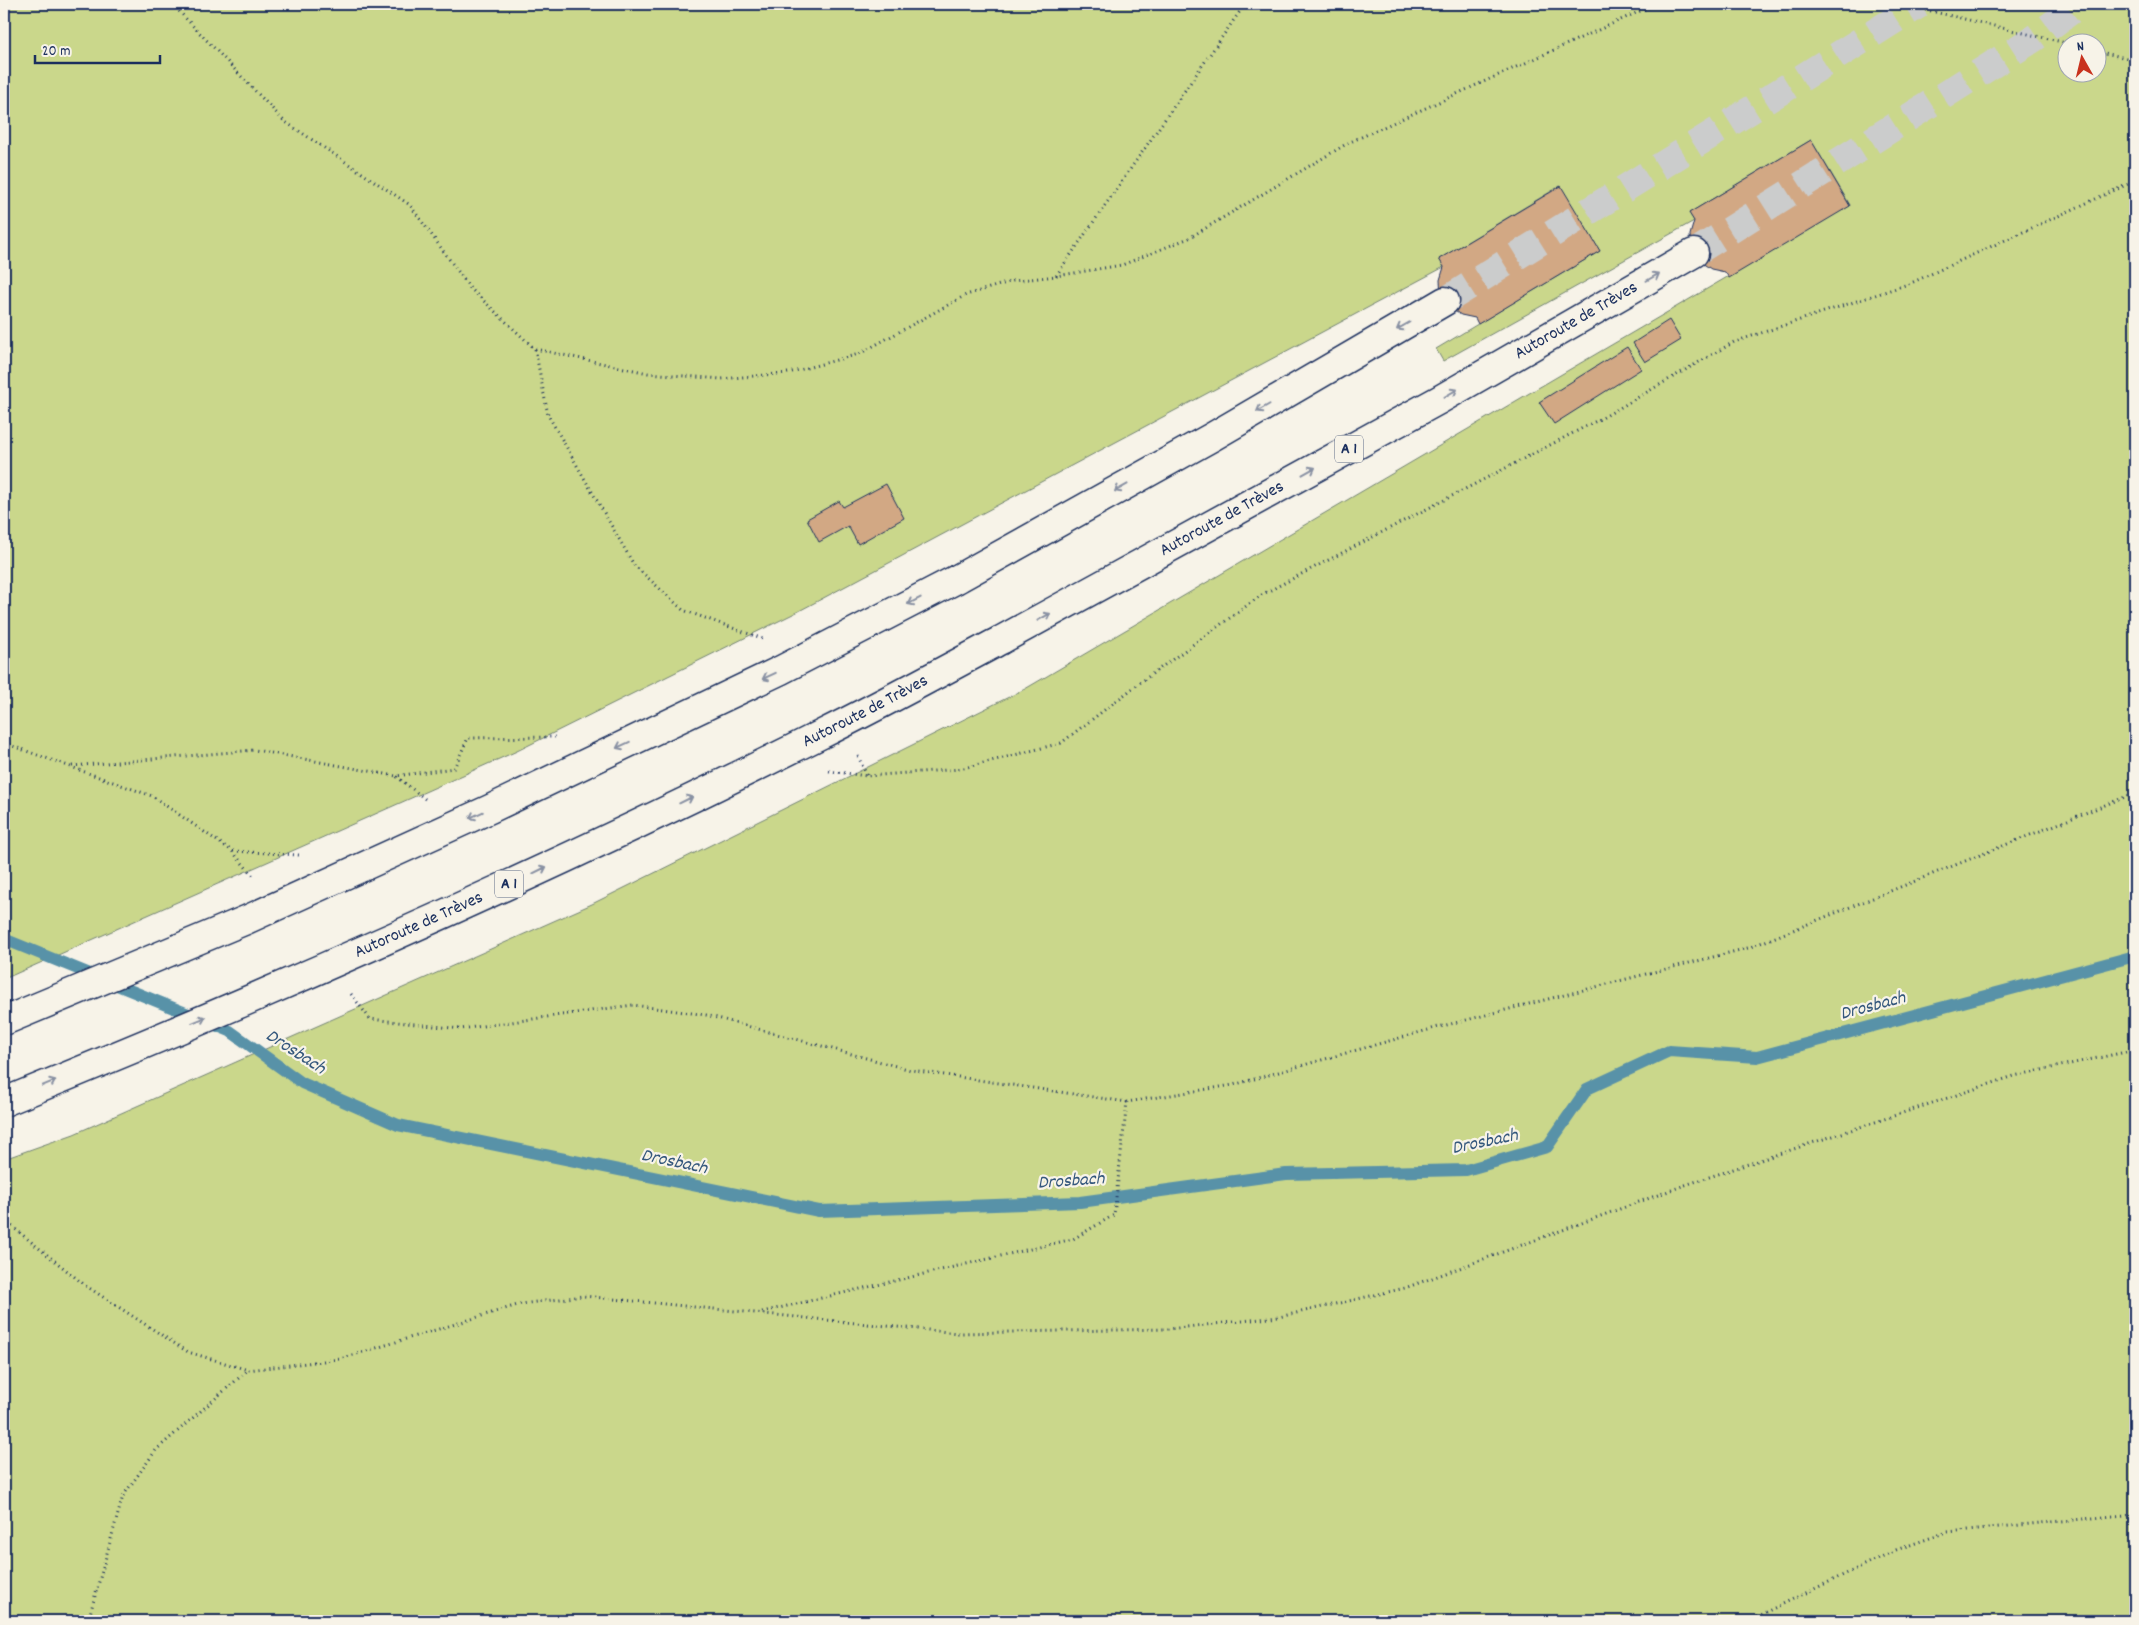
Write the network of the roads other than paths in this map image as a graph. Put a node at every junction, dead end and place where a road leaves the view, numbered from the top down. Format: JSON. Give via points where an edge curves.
{"nodes":[{"id":1,"x":1694,"y":253,"type":"tunnel mouth"},
{"id":2,"x":1445,"y":301,"type":"tunnel mouth"},
{"id":3,"x":4,"y":1021,"type":"edge"},
{"id":4,"x":4,"y":1102,"type":"edge"}],
"edges":[{"from":4,"to":1,"type":"highway","name":"Autoroute de Trèves","number":"A 1","one_way":true,"bridge":true,"via":[[261,994],[527,876],[820,735],[1001,640],[1439,400]]},
{"from":2,"to":3,"type":"highway","one_way":true,"bridge":true,"via":[[1212,437],[957,579],[781,670],[490,809],[246,920]]}]}
